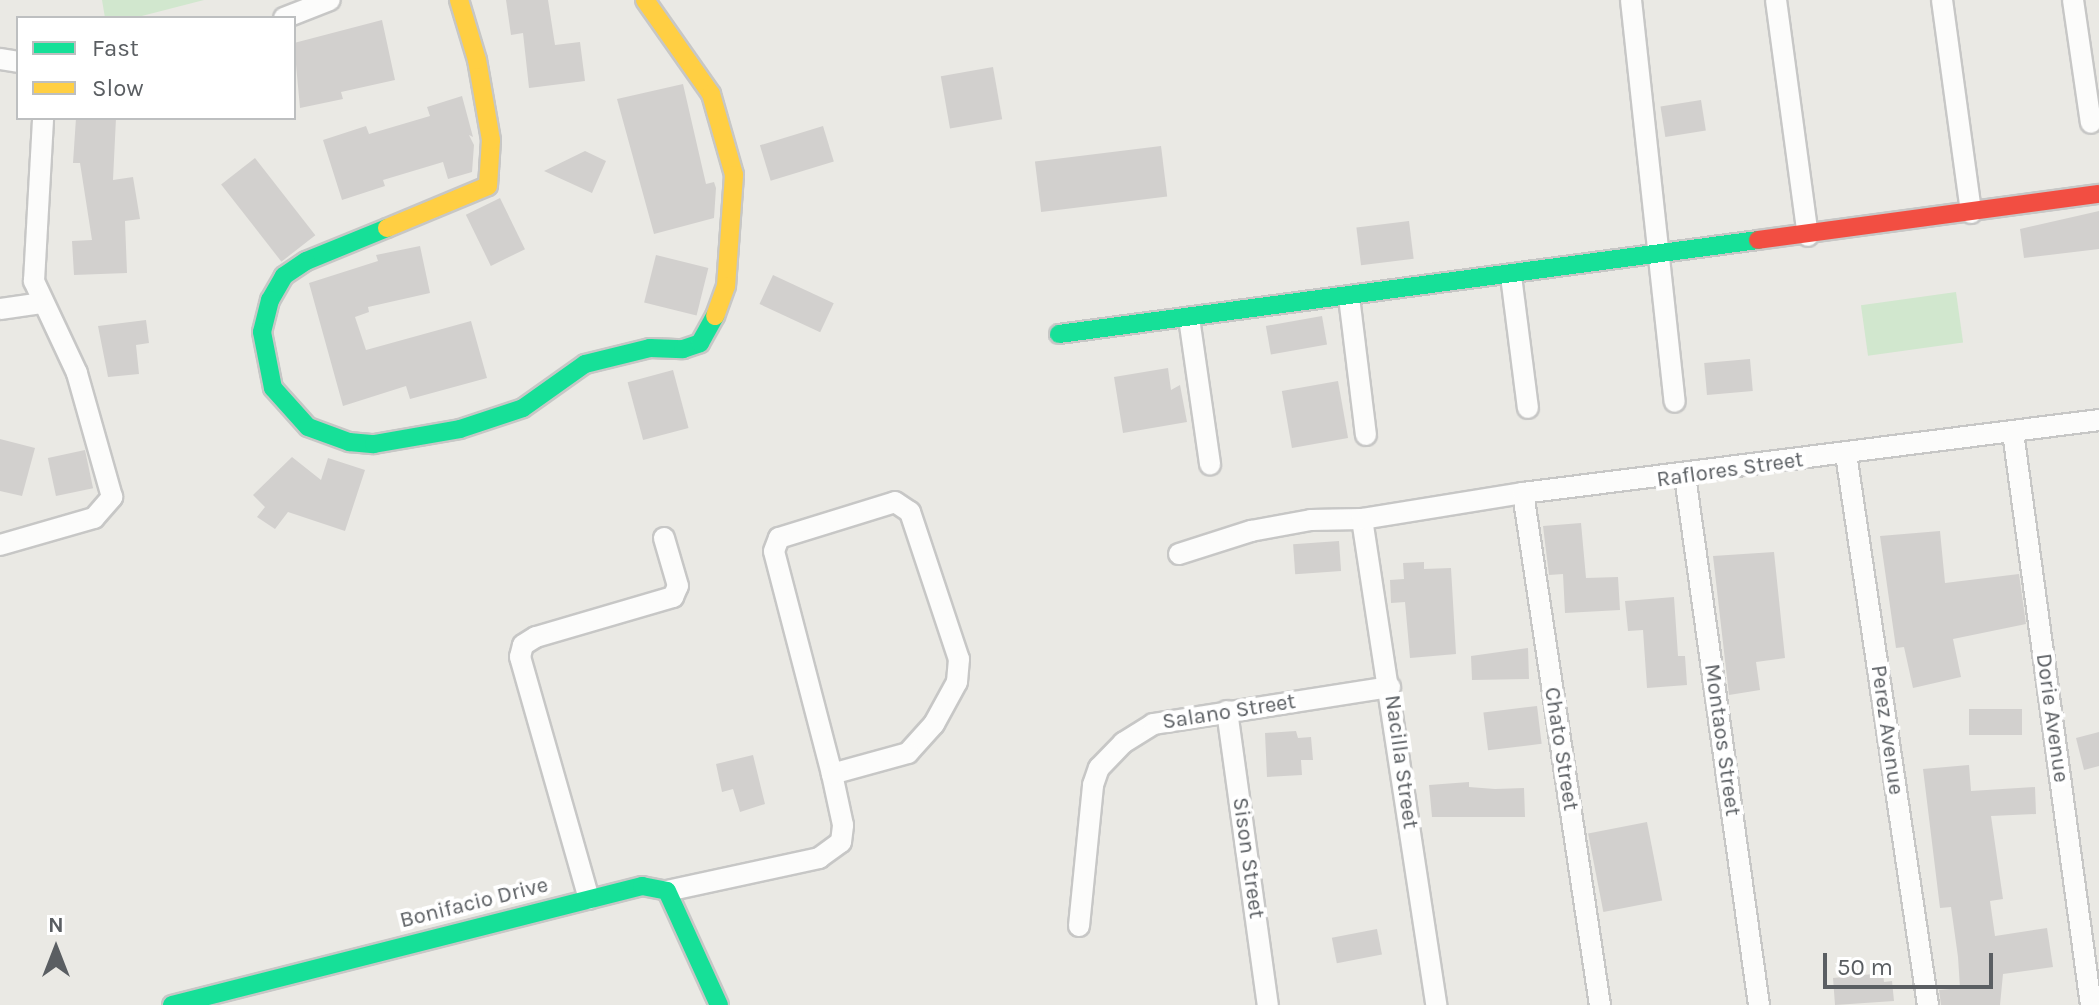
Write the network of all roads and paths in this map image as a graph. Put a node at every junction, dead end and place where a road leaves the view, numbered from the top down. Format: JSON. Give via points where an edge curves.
{"nodes":[{"id":1,"x":330,"y":0,"type":"edge"},
{"id":2,"x":459,"y":0,"type":"edge"},
{"id":3,"x":645,"y":0,"type":"edge"},
{"id":4,"x":1631,"y":0,"type":"edge"},
{"id":5,"x":1776,"y":0,"type":"edge"},
{"id":6,"x":1942,"y":0,"type":"edge"},
{"id":7,"x":2073,"y":0,"type":"edge"},
{"id":8,"x":289,"y":16,"type":"edge"},
{"id":9,"x":43,"y":120,"type":"edge"},
{"id":10,"x":2091,"y":123,"type":"dead end"},
{"id":11,"x":2099,"y":194,"type":"edge"},
{"id":12,"x":1971,"y":213,"type":"junction"},
{"id":13,"x":1808,"y":236,"type":"junction"},
{"id":14,"x":1659,"y":257,"type":"junction"},
{"id":15,"x":1511,"y":276,"type":"junction"},
{"id":16,"x":1349,"y":297,"type":"junction"},
{"id":17,"x":42,"y":303,"type":"junction"},
{"id":18,"x":0,"y":309,"type":"edge"},
{"id":19,"x":1189,"y":318,"type":"junction"},
{"id":20,"x":1059,"y":334,"type":"dead end"},
{"id":21,"x":1675,"y":402,"type":"dead end"},
{"id":22,"x":1528,"y":408,"type":"dead end"},
{"id":23,"x":2099,"y":420,"type":"edge"},
{"id":24,"x":2013,"y":432,"type":"junction"},
{"id":25,"x":1366,"y":435,"type":"dead end"},
{"id":26,"x":1846,"y":454,"type":"junction"},
{"id":27,"x":1210,"y":464,"type":"dead end"},
{"id":28,"x":1685,"y":476,"type":"junction"},
{"id":29,"x":1523,"y":493,"type":"junction"},
{"id":30,"x":1362,"y":519,"type":"junction"},
{"id":31,"x":664,"y":538,"type":"dead end"},
{"id":32,"x":0,"y":545,"type":"edge"},
{"id":33,"x":1179,"y":554,"type":"dead end"},
{"id":34,"x":1390,"y":687,"type":"junction"},
{"id":35,"x":1227,"y":711,"type":"junction"},
{"id":36,"x":832,"y":774,"type":"junction"},
{"id":37,"x":667,"y":891,"type":"junction"},
{"id":38,"x":589,"y":899,"type":"junction"},
{"id":39,"x":1079,"y":926,"type":"dead end"},
{"id":40,"x":2093,"y":998,"type":"edge"},
{"id":41,"x":204,"y":1001,"type":"edge"},
{"id":42,"x":172,"y":1005,"type":"edge"},
{"id":43,"x":719,"y":1005,"type":"edge"},
{"id":44,"x":1268,"y":1005,"type":"edge"},
{"id":45,"x":1436,"y":1005,"type":"edge"},
{"id":46,"x":1600,"y":1005,"type":"edge"},
{"id":47,"x":1759,"y":1005,"type":"edge"},
{"id":48,"x":1928,"y":1005,"type":"edge"}],
"edges":[{"from":1,"to":8,"type":"street"},
{"from":2,"to":3,"type":"street","via":[[477,60],[491,140],[488,186],[306,261],[284,276],[270,300],[262,332],[273,388],[308,427],[349,442],[374,444],[460,429],[523,408],[585,364],[650,348],[683,349],[700,343],[726,286],[734,175],[711,94]]},
{"from":4,"to":14,"type":"street"},
{"from":5,"to":13,"type":"street"},
{"from":6,"to":12,"type":"street"},
{"from":7,"to":10,"type":"street"},
{"from":9,"to":17,"type":"street","via":[[34,281]]},
{"from":11,"to":12,"type":"street"},
{"from":12,"to":13,"type":"street"},
{"from":13,"to":14,"type":"street"},
{"from":14,"to":15,"type":"street"},
{"from":14,"to":21,"type":"street"},
{"from":15,"to":16,"type":"street"},
{"from":15,"to":22,"type":"street"},
{"from":16,"to":19,"type":"street"},
{"from":16,"to":25,"type":"street"},
{"from":17,"to":18,"type":"street"},
{"from":17,"to":32,"type":"street","via":[[77,373],[112,497],[94,518]]},
{"from":19,"to":20,"type":"street"},
{"from":19,"to":27,"type":"street"},
{"from":23,"to":24,"type":"street","name":"Raflores Street"},
{"from":24,"to":26,"type":"street","name":"Raflores Street"},
{"from":24,"to":40,"type":"street","name":"Dorie Avenue"},
{"from":26,"to":28,"type":"street","name":"Raflores Street"},
{"from":26,"to":48,"type":"street","name":"Perez Avenue"},
{"from":28,"to":29,"type":"street","name":"Raflores Street"},
{"from":28,"to":47,"type":"street","name":"Montaos Street"},
{"from":29,"to":30,"type":"street","name":"Raflores Street"},
{"from":29,"to":46,"type":"street","name":"Chato Street"},
{"from":30,"to":33,"type":"street","name":"Raflores Street","via":[[1266,528]]},
{"from":30,"to":34,"type":"street","name":"Nacilla Street"},
{"from":31,"to":38,"type":"street","via":[[678,586],[673,597],[536,637],[523,645],[520,657]]},
{"from":34,"to":35,"type":"street","name":"Salano Street"},
{"from":34,"to":45,"type":"street","name":"Nacilla Street"},
{"from":35,"to":39,"type":"street","name":"Salano Street","via":[[1153,724],[1123,743],[1099,768]]},
{"from":35,"to":44,"type":"street","name":"Sison Street"},
{"from":36,"to":36,"type":"street","via":[[774,551],[779,538],[895,502],[910,512],[959,659],[957,682],[934,724],[908,753]]},
{"from":36,"to":37,"type":"street","via":[[843,825],[841,842],[819,858]]},
{"from":37,"to":38,"type":"street","name":"Bonifacio Drive","via":[[642,886]]},
{"from":37,"to":43,"type":"street"},
{"from":38,"to":41,"type":"street","name":"Bonifacio Drive"},
{"from":41,"to":42,"type":"street","name":"Bonifacio Drive"}]}
